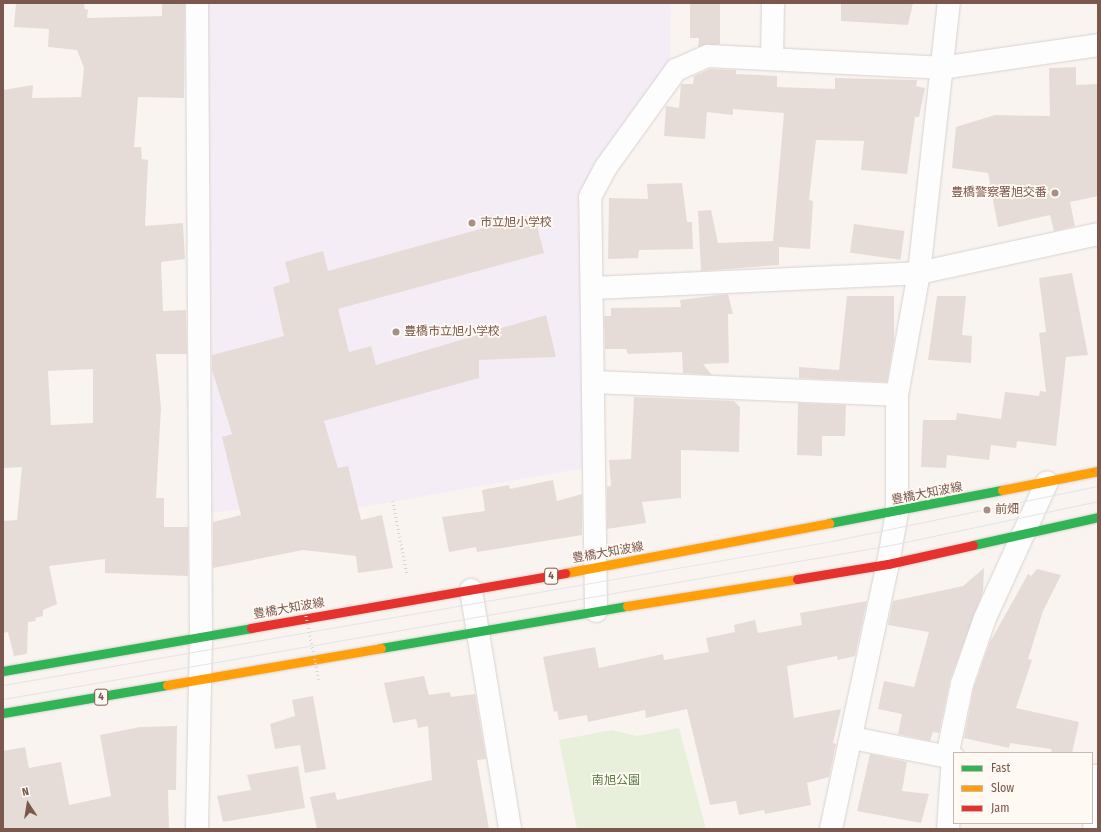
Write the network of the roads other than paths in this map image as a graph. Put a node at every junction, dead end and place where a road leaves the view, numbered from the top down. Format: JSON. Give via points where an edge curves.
{"nodes":[{"id":1,"x":197,"y":3,"type":"edge"},
{"id":2,"x":773,"y":3,"type":"edge"},
{"id":3,"x":949,"y":3,"type":"edge"},
{"id":4,"x":1098,"y":46,"type":"edge"},
{"id":5,"x":772,"y":58,"type":"junction"},
{"id":6,"x":941,"y":68,"type":"junction"},
{"id":7,"x":1098,"y":234,"type":"edge"},
{"id":8,"x":919,"y":273,"type":"junction"},
{"id":9,"x":593,"y":288,"type":"junction"},
{"id":10,"x":593,"y":382,"type":"junction"},
{"id":11,"x":897,"y":395,"type":"junction"},
{"id":12,"x":1098,"y":471,"type":"edge"},
{"id":13,"x":1046,"y":482,"type":"junction"},
{"id":14,"x":897,"y":512,"type":"junction"},
{"id":15,"x":1098,"y":517,"type":"edge"},
{"id":16,"x":1023,"y":534,"type":"junction"},
{"id":17,"x":888,"y":564,"type":"junction"},
{"id":18,"x":595,"y":568,"type":"junction"},
{"id":19,"x":471,"y":590,"type":"junction"},
{"id":20,"x":596,"y":611,"type":"junction"},
{"id":21,"x":478,"y":631,"type":"junction"},
{"id":22,"x":201,"y":637,"type":"junction"},
{"id":23,"x":3,"y":671,"type":"edge"},
{"id":24,"x":199,"y":681,"type":"junction"},
{"id":25,"x":3,"y":713,"type":"edge"},
{"id":26,"x":852,"y":738,"type":"junction"},
{"id":27,"x":951,"y":757,"type":"edge"},
{"id":28,"x":1098,"y":792,"type":"edge"},
{"id":29,"x":197,"y":829,"type":"edge"},
{"id":30,"x":510,"y":829,"type":"edge"},
{"id":31,"x":829,"y":829,"type":"edge"},
{"id":32,"x":948,"y":829,"type":"edge"},
{"id":33,"x":1094,"y":829,"type":"edge"}],
"edges":[{"from":1,"to":22,"type":"street"},
{"from":2,"to":5,"type":"street"},
{"from":3,"to":6,"type":"street"},
{"from":4,"to":6,"type":"street"},
{"from":5,"to":6,"type":"street"},
{"from":5,"to":9,"type":"street","via":[[708,56],[676,70],[606,168],[590,197]]},
{"from":6,"to":8,"type":"street"},
{"from":7,"to":8,"type":"street"},
{"from":8,"to":9,"type":"street"},
{"from":8,"to":11,"type":"street"},
{"from":9,"to":10,"type":"street"},
{"from":10,"to":11,"type":"street"},
{"from":10,"to":18,"type":"street"},
{"from":11,"to":14,"type":"street"},
{"from":12,"to":13,"type":"main road","name":"豊橋大知波線","number":"4"},
{"from":13,"to":14,"type":"main road","name":"豊橋大知波線","number":"4"},
{"from":13,"to":16,"type":"street"},
{"from":14,"to":17,"type":"street"},
{"from":14,"to":18,"type":"main road","name":"豊橋大知波線","number":"4"},
{"from":15,"to":16,"type":"main road","number":"4"},
{"from":16,"to":17,"type":"main road","number":"4"},
{"from":16,"to":27,"type":"street","via":[[985,618],[962,684]]},
{"from":17,"to":20,"type":"main road","number":"4"},
{"from":17,"to":26,"type":"street"},
{"from":18,"to":19,"type":"main road","name":"豊橋大知波線","number":"4"},
{"from":18,"to":20,"type":"street"},
{"from":19,"to":21,"type":"street"},
{"from":19,"to":22,"type":"main road","name":"豊橋大知波線","number":"4"},
{"from":20,"to":21,"type":"main road","number":"4"},
{"from":21,"to":24,"type":"main road","number":"4"},
{"from":21,"to":30,"type":"street"},
{"from":22,"to":23,"type":"main road","name":"豊橋大知波線","number":"4"},
{"from":22,"to":24,"type":"street"},
{"from":24,"to":25,"type":"main road","number":"4"},
{"from":24,"to":29,"type":"street"},
{"from":26,"to":27,"type":"street"},
{"from":26,"to":31,"type":"street"},
{"from":27,"to":32,"type":"street"},
{"from":28,"to":33,"type":"street"}]}
